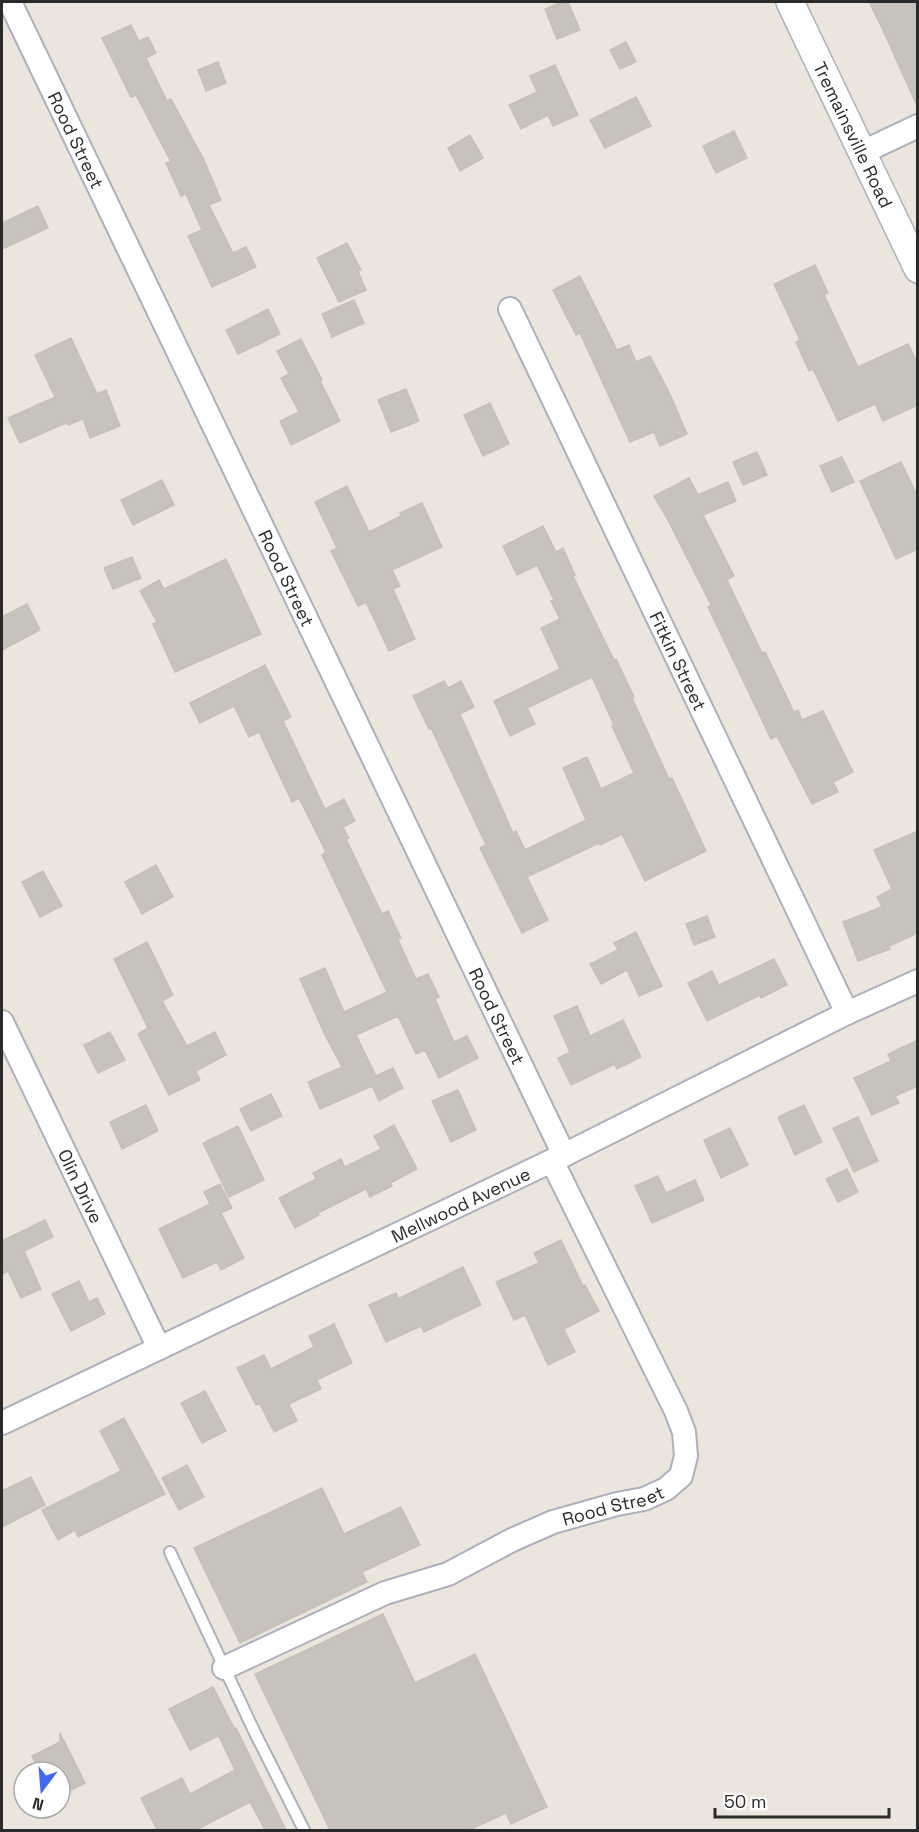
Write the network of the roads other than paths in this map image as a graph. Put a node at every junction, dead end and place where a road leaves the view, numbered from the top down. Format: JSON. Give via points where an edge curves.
{"nodes":[{"id":1,"x":10,"y":2,"type":"edge"},
{"id":2,"x":790,"y":2,"type":"edge"},
{"id":3,"x":918,"y":126,"type":"edge"},
{"id":4,"x":861,"y":153,"type":"junction"},
{"id":5,"x":918,"y":269,"type":"edge"},
{"id":6,"x":510,"y":309,"type":"dead end"},
{"id":7,"x":918,"y":981,"type":"edge"},
{"id":8,"x":847,"y":1013,"type":"junction"},
{"id":9,"x":2,"y":1022,"type":"edge"},
{"id":10,"x":558,"y":1158,"type":"junction"},
{"id":11,"x":159,"y":1348,"type":"junction"},
{"id":12,"x":2,"y":1423,"type":"edge"},
{"id":13,"x":170,"y":1552,"type":"dead end"},
{"id":14,"x":224,"y":1668,"type":"junction"},
{"id":15,"x":304,"y":1830,"type":"edge"}],
"edges":[{"from":1,"to":10,"type":"street","name":"Rood Street"},
{"from":2,"to":4,"type":"street","name":"Tremainsville Road"},
{"from":3,"to":4,"type":"street"},
{"from":4,"to":5,"type":"street","name":"Tremainsville Road"},
{"from":6,"to":8,"type":"street","name":"Fitkin Street"},
{"from":7,"to":8,"type":"street","name":"Mellwood Avenue"},
{"from":8,"to":10,"type":"street","name":"Mellwood Avenue"},
{"from":9,"to":11,"type":"street","name":"Olin Drive"},
{"from":10,"to":11,"type":"street","name":"Mellwood Avenue"},
{"from":10,"to":14,"type":"street","name":"Rood Street","via":[[676,1411],[684,1432],[686,1455],[681,1476],[666,1490],[644,1499],[553,1522],[448,1574],[385,1593]]},
{"from":11,"to":12,"type":"street","name":"Mellwood Avenue"},
{"from":13,"to":14,"type":"lane"},
{"from":14,"to":15,"type":"lane"}]}
